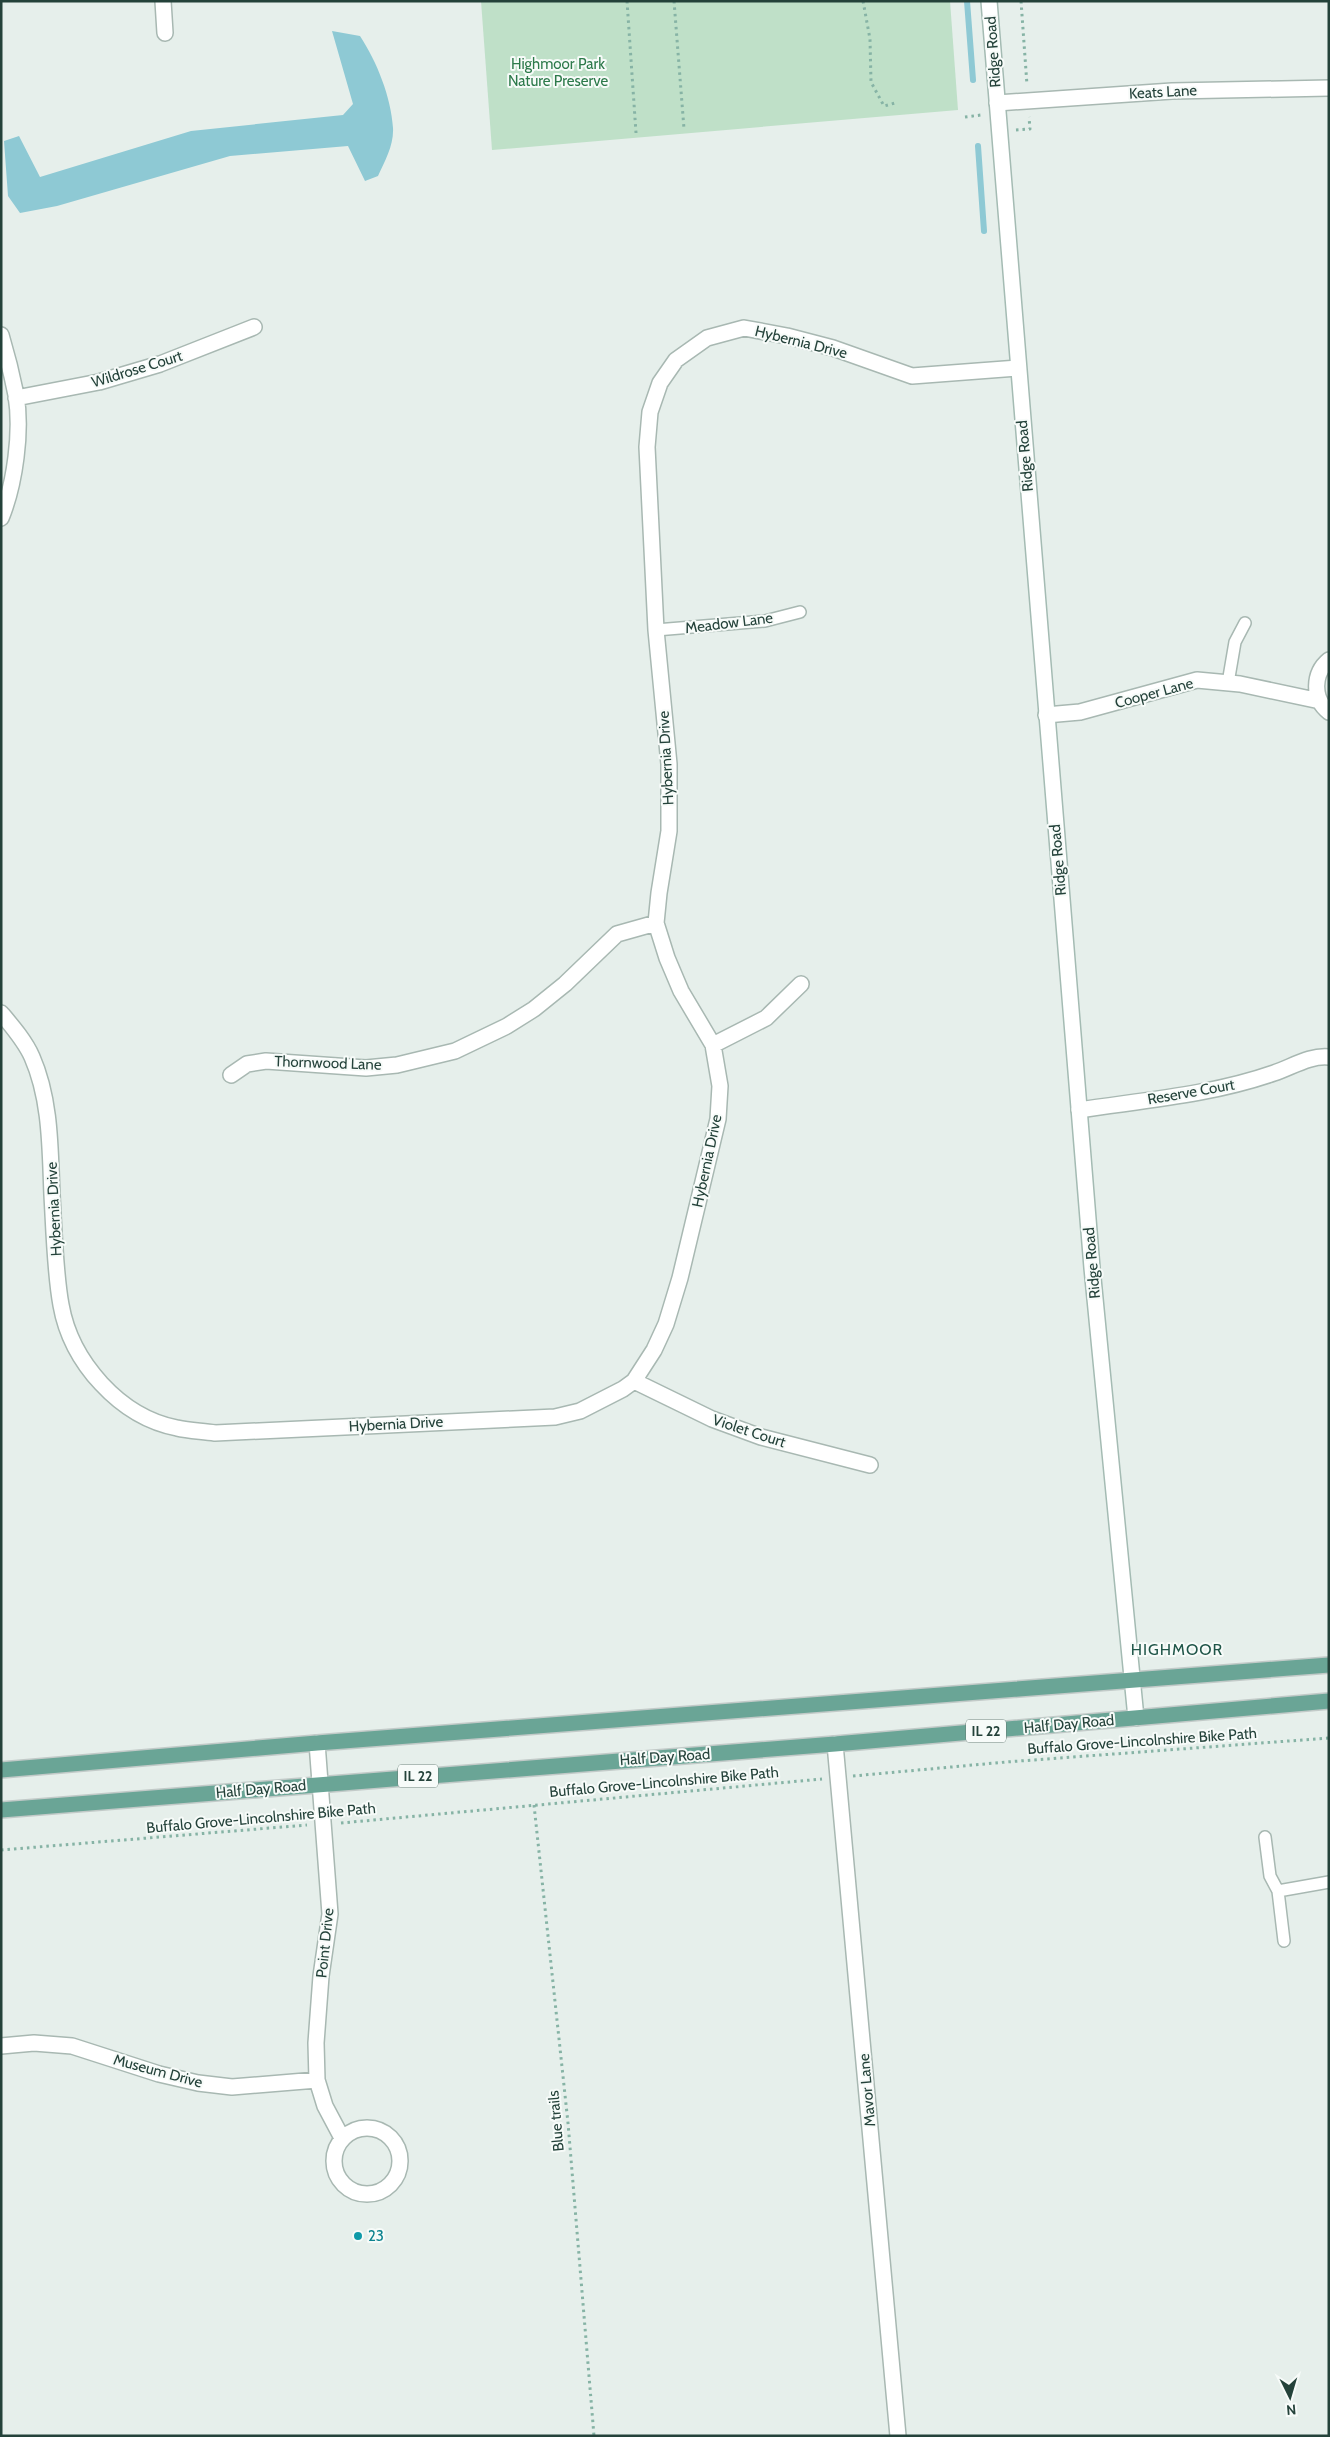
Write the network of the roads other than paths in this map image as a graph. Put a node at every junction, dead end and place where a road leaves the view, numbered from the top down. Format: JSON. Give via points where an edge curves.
{"nodes":[{"id":1,"x":163,"y":1,"type":"edge"},
{"id":2,"x":989,"y":1,"type":"edge"},
{"id":3,"x":165,"y":33,"type":"dead end"},
{"id":4,"x":1329,"y":88,"type":"edge"},
{"id":5,"x":997,"y":104,"type":"junction"},
{"id":6,"x":254,"y":327,"type":"dead end"},
{"id":7,"x":1,"y":335,"type":"edge"},
{"id":8,"x":1018,"y":368,"type":"junction"},
{"id":9,"x":16,"y":398,"type":"junction"},
{"id":10,"x":1,"y":518,"type":"edge"},
{"id":11,"x":800,"y":612,"type":"dead end"},
{"id":12,"x":1245,"y":623,"type":"dead end"},
{"id":13,"x":656,"y":630,"type":"junction"},
{"id":14,"x":1329,"y":660,"type":"edge"},
{"id":15,"x":1228,"y":683,"type":"junction"},
{"id":16,"x":1324,"y":707,"type":"edge"},
{"id":17,"x":1046,"y":715,"type":"junction"},
{"id":18,"x":656,"y":923,"type":"junction"},
{"id":19,"x":801,"y":984,"type":"dead end"},
{"id":20,"x":1,"y":1013,"type":"edge"},
{"id":21,"x":712,"y":1045,"type":"junction"},
{"id":22,"x":1329,"y":1057,"type":"edge"},
{"id":23,"x":231,"y":1075,"type":"dead end"},
{"id":24,"x":1079,"y":1110,"type":"junction"},
{"id":25,"x":634,"y":1381,"type":"junction"},
{"id":26,"x":870,"y":1465,"type":"dead end"},
{"id":27,"x":1329,"y":1665,"type":"edge"},
{"id":28,"x":1133,"y":1681,"type":"junction"},
{"id":29,"x":1329,"y":1701,"type":"edge"},
{"id":30,"x":1136,"y":1718,"type":"junction"},
{"id":31,"x":317,"y":1743,"type":"junction"},
{"id":32,"x":835,"y":1744,"type":"junction"},
{"id":33,"x":1,"y":1770,"type":"edge"},
{"id":34,"x":321,"y":1784,"type":"junction"},
{"id":35,"x":1,"y":1810,"type":"edge"},
{"id":36,"x":1265,"y":1837,"type":"dead end"},
{"id":37,"x":1329,"y":1882,"type":"edge"},
{"id":38,"x":1278,"y":1891,"type":"junction"},
{"id":39,"x":1284,"y":1941,"type":"dead end"},
{"id":40,"x":1,"y":2046,"type":"edge"},
{"id":41,"x":317,"y":2080,"type":"junction"},
{"id":42,"x":342,"y":2138,"type":"junction"},
{"id":43,"x":898,"y":2436,"type":"edge"}],
"edges":[{"from":1,"to":3,"type":"street"},
{"from":2,"to":5,"type":"street","name":"Ridge Road"},
{"from":4,"to":5,"type":"street","name":"Keats Lane","via":[[1172,91]]},
{"from":5,"to":8,"type":"street","name":"Ridge Road"},
{"from":6,"to":9,"type":"street","name":"Wildrose Court","via":[[160,364],[99,382]]},
{"from":7,"to":9,"type":"street"},
{"from":8,"to":13,"type":"street","name":"Hybernia Drive","via":[[912,376],[833,348],[744,328],[707,338],[676,360],[660,382],[653,404],[647,447]]},
{"from":8,"to":17,"type":"street","name":"Ridge Road"},
{"from":9,"to":10,"type":"street","via":[[16,442],[10,488]]},
{"from":11,"to":13,"type":"lane","name":"Meadow Lane","via":[[765,621]]},
{"from":12,"to":15,"type":"lane","via":[[1235,642]]},
{"from":13,"to":18,"type":"street","name":"Hybernia Drive","via":[[669,764],[670,831]]},
{"from":14,"to":16,"type":"street","name":"Cooper Lane","via":[[1317,681],[1316,691]]},
{"from":15,"to":16,"type":"street","name":"Cooper Lane"},
{"from":15,"to":17,"type":"street","name":"Cooper Lane","via":[[1197,680],[1080,712]]},
{"from":17,"to":24,"type":"street","name":"Ridge Road"},
{"from":18,"to":21,"type":"street","name":"Hybernia Drive","via":[[681,991]]},
{"from":18,"to":23,"type":"street","name":"Thornwood Lane","via":[[617,934],[534,1010],[455,1051],[397,1065],[366,1068],[266,1061],[247,1064]]},
{"from":19,"to":21,"type":"street","via":[[766,1018]]},
{"from":20,"to":25,"type":"street","name":"Hybernia Drive","via":[[31,1056],[40,1082],[50,1142],[60,1306],[79,1355],[95,1378],[109,1393],[150,1419],[176,1428],[215,1433],[555,1417],[580,1411]]},
{"from":21,"to":25,"type":"street","name":"Hybernia Drive","via":[[720,1086],[718,1119],[666,1324]]},
{"from":22,"to":24,"type":"street","name":"Reserve Court","via":[[1317,1056],[1224,1089]]},
{"from":24,"to":28,"type":"street","name":"Ridge Road"},
{"from":25,"to":26,"type":"street","name":"Violet Court","via":[[728,1425]]},
{"from":27,"to":28,"type":"main road"},
{"from":28,"to":30,"type":"street","name":"Ridge Road"},
{"from":28,"to":31,"type":"main road"},
{"from":29,"to":30,"type":"main road","name":"Half Day Road","number":"IL 22"},
{"from":30,"to":32,"type":"main road","name":"Half Day Road","number":"IL 22"},
{"from":31,"to":33,"type":"main road"},
{"from":31,"to":34,"type":"street","name":"Point Drive"},
{"from":32,"to":34,"type":"main road","name":"Half Day Road","number":"IL 22"},
{"from":32,"to":43,"type":"street","name":"Mavor Lane"},
{"from":34,"to":35,"type":"main road","name":"Half Day Road","number":"IL 22"},
{"from":34,"to":41,"type":"street","name":"Point Drive","via":[[330,1914],[321,1976]]},
{"from":36,"to":38,"type":"lane","via":[[1270,1876]]},
{"from":37,"to":38,"type":"lane"},
{"from":38,"to":39,"type":"lane"},
{"from":40,"to":41,"type":"street","name":"Museum Drive","via":[[34,2043],[72,2046],[159,2074],[232,2087]]},
{"from":41,"to":42,"type":"street","name":"Point Drive","via":[[325,2106]]},
{"from":42,"to":42,"type":"street","via":[[334,2154],[334,2162],[335,2171],[345,2186],[369,2194],[391,2184],[400,2162],[393,2139],[372,2128],[356,2129]]}]}
